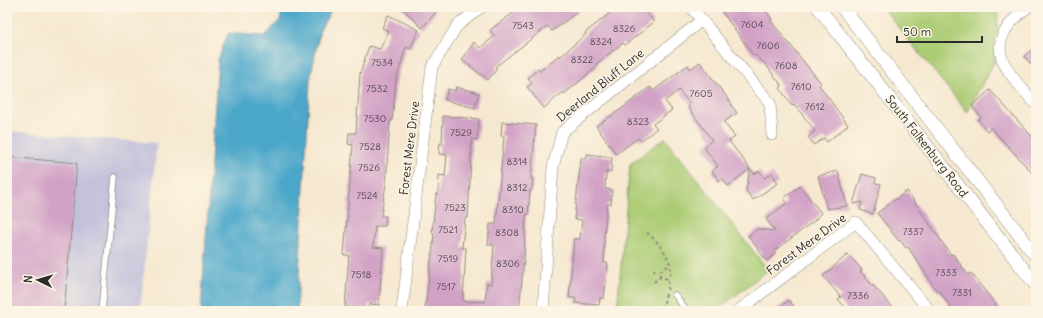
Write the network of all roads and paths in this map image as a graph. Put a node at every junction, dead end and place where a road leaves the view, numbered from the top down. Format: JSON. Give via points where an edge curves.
{"nodes":[{"id":1,"x":481,"y":7,"type":"edge"},
{"id":2,"x":691,"y":7,"type":"edge"},
{"id":3,"x":818,"y":7,"type":"edge"},
{"id":4,"x":842,"y":7,"type":"edge"},
{"id":5,"x":1028,"y":7,"type":"edge"},
{"id":6,"x":702,"y":20,"type":"junction"},
{"id":7,"x":1036,"y":104,"type":"edge"},
{"id":8,"x":772,"y":135,"type":"dead end"},
{"id":9,"x":115,"y":177,"type":"dead end"},
{"id":10,"x":647,"y":233,"type":"dead end"},
{"id":11,"x":1035,"y":255,"type":"edge"},
{"id":12,"x":669,"y":265,"type":"junction"},
{"id":13,"x":1020,"y":265,"type":"junction"},
{"id":14,"x":653,"y":270,"type":"dead end"},
{"id":15,"x":660,"y":272,"type":"junction"},
{"id":16,"x":660,"y":277,"type":"junction"},
{"id":17,"x":668,"y":279,"type":"junction"},
{"id":18,"x":654,"y":282,"type":"dead end"},
{"id":19,"x":1036,"y":285,"type":"edge"},
{"id":20,"x":675,"y":295,"type":"dead end"},
{"id":21,"x":664,"y":306,"type":"junction"},
{"id":22,"x":654,"y":308,"type":"dead end"},
{"id":23,"x":102,"y":311,"type":"edge"},
{"id":24,"x":402,"y":311,"type":"edge"},
{"id":25,"x":543,"y":311,"type":"edge"},
{"id":26,"x":667,"y":311,"type":"edge"},
{"id":27,"x":687,"y":311,"type":"edge"},
{"id":28,"x":738,"y":311,"type":"edge"},
{"id":29,"x":930,"y":311,"type":"edge"}],
"edges":[{"from":1,"to":24,"type":"street","name":"Forest Mere Drive","via":[[457,26],[432,67]]},
{"from":2,"to":6,"type":"street"},
{"from":3,"to":13,"type":"street","name":"South Falkenburg Road"},
{"from":4,"to":11,"type":"street","name":"South Falkenburg Road"},
{"from":5,"to":7,"type":"street","via":[[1010,23],[1000,44],[1007,72]]},
{"from":6,"to":8,"type":"street","via":[[770,103]]},
{"from":6,"to":25,"type":"street","name":"Deerland Bluff Lane","via":[[562,132],[553,167]]},
{"from":9,"to":23,"type":"lane"},
{"from":10,"to":12,"type":"path","via":[[664,251]]},
{"from":11,"to":13,"type":"street"},
{"from":12,"to":15,"type":"path"},
{"from":12,"to":17,"type":"path"},
{"from":13,"to":19,"type":"street","name":"South Falkenburg Road"},
{"from":14,"to":15,"type":"path"},
{"from":15,"to":16,"type":"path"},
{"from":16,"to":17,"type":"path"},
{"from":16,"to":18,"type":"path"},
{"from":17,"to":21,"type":"path","via":[[669,287],[664,298]]},
{"from":20,"to":27,"type":"lane"},
{"from":21,"to":22,"type":"path"},
{"from":21,"to":26,"type":"path"},
{"from":28,"to":29,"type":"street","name":"Forest Mere Drive","via":[[856,222]]}]}
